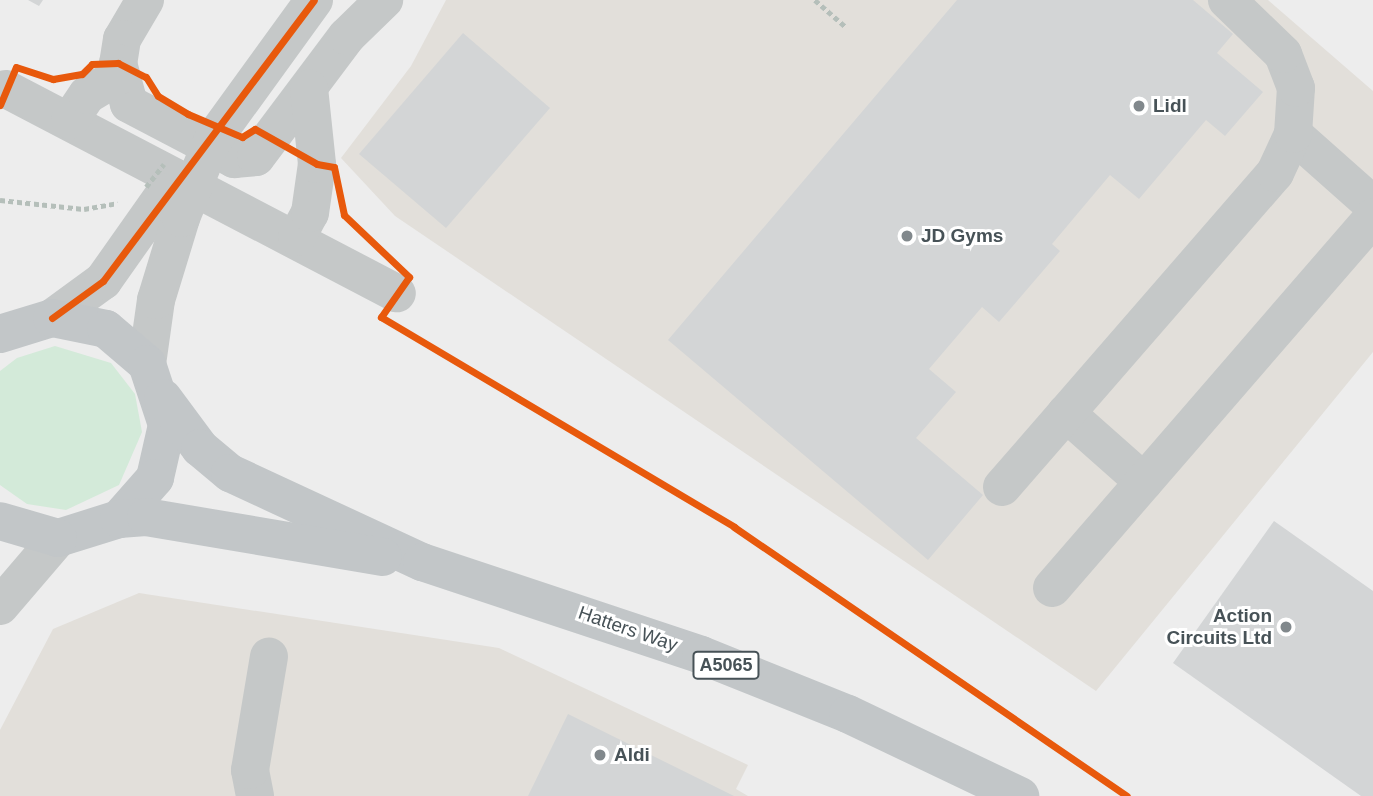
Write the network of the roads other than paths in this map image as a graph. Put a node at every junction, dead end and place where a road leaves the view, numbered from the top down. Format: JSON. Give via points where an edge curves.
{"nodes":[{"id":1,"x":145,"y":0,"type":"edge"},
{"id":2,"x":314,"y":0,"type":"edge"},
{"id":3,"x":384,"y":0,"type":"edge"},
{"id":4,"x":1227,"y":0,"type":"edge"},
{"id":5,"x":119,"y":76,"type":"junction"},
{"id":6,"x":309,"y":88,"type":"junction"},
{"id":7,"x":6,"y":89,"type":"dead end"},
{"id":8,"x":70,"y":120,"type":"junction"},
{"id":9,"x":1293,"y":134,"type":"junction"},
{"id":10,"x":151,"y":200,"type":"junction"},
{"id":11,"x":1373,"y":205,"type":"edge"},
{"id":12,"x":1373,"y":218,"type":"edge"},
{"id":13,"x":298,"y":237,"type":"junction"},
{"id":14,"x":397,"y":293,"type":"dead end"},
{"id":15,"x":52,"y":318,"type":"junction"},
{"id":16,"x":4,"y":329,"type":"edge"},
{"id":17,"x":147,"y":364,"type":"junction"},
{"id":18,"x":163,"y":398,"type":"junction"},
{"id":19,"x":1066,"y":413,"type":"junction"},
{"id":20,"x":1144,"y":482,"type":"junction"},
{"id":21,"x":1002,"y":487,"type":"dead end"},
{"id":22,"x":119,"y":519,"type":"junction"},
{"id":23,"x":0,"y":521,"type":"edge"},
{"id":24,"x":58,"y":538,"type":"junction"},
{"id":25,"x":422,"y":562,"type":"junction"},
{"id":26,"x":1052,"y":588,"type":"dead end"},
{"id":27,"x":0,"y":606,"type":"edge"},
{"id":28,"x":269,"y":657,"type":"dead end"},
{"id":29,"x":252,"y":783,"type":"edge"},
{"id":30,"x":1020,"y":796,"type":"edge"}],
"edges":[{"from":1,"to":5,"type":"street","via":[[122,39]]},
{"from":2,"to":10,"type":"street","bridge":true,"via":[[221,127]]},
{"from":3,"to":6,"type":"street"},
{"from":4,"to":9,"type":"street","via":[[1283,54],[1296,88]]},
{"from":5,"to":6,"type":"street","via":[[130,104],[234,159],[256,157]]},
{"from":5,"to":8,"type":"street","via":[[87,95]]},
{"from":6,"to":13,"type":"street","via":[[317,164],[310,213]]},
{"from":7,"to":8,"type":"street"},
{"from":8,"to":13,"type":"street"},
{"from":9,"to":11,"type":"street"},
{"from":9,"to":19,"type":"street","via":[[1275,173]]},
{"from":10,"to":15,"type":"street","via":[[103,281]]},
{"from":10,"to":17,"type":"street","via":[[156,300]]},
{"from":12,"to":20,"type":"street"},
{"from":13,"to":14,"type":"street"},
{"from":15,"to":16,"type":"main road"},
{"from":15,"to":17,"type":"main road","via":[[106,329]]},
{"from":17,"to":18,"type":"main road"},
{"from":18,"to":22,"type":"main road","via":[[167,425],[160,466],[140,501]]},
{"from":18,"to":25,"type":"main road","name":"Hatters Way","number":"A5065","via":[[200,448],[230,473]]},
{"from":19,"to":20,"type":"street"},
{"from":19,"to":21,"type":"street"},
{"from":20,"to":26,"type":"street"},
{"from":22,"to":24,"type":"main road"},
{"from":22,"to":25,"type":"main road","name":"Hatters Way","number":"A5065","via":[[146,517]]},
{"from":23,"to":24,"type":"main road"},
{"from":24,"to":27,"type":"street"},
{"from":25,"to":30,"type":"main road","name":"Hatters Way","number":"A5065","via":[[701,655],[848,714]]},
{"from":28,"to":29,"type":"street"}]}
